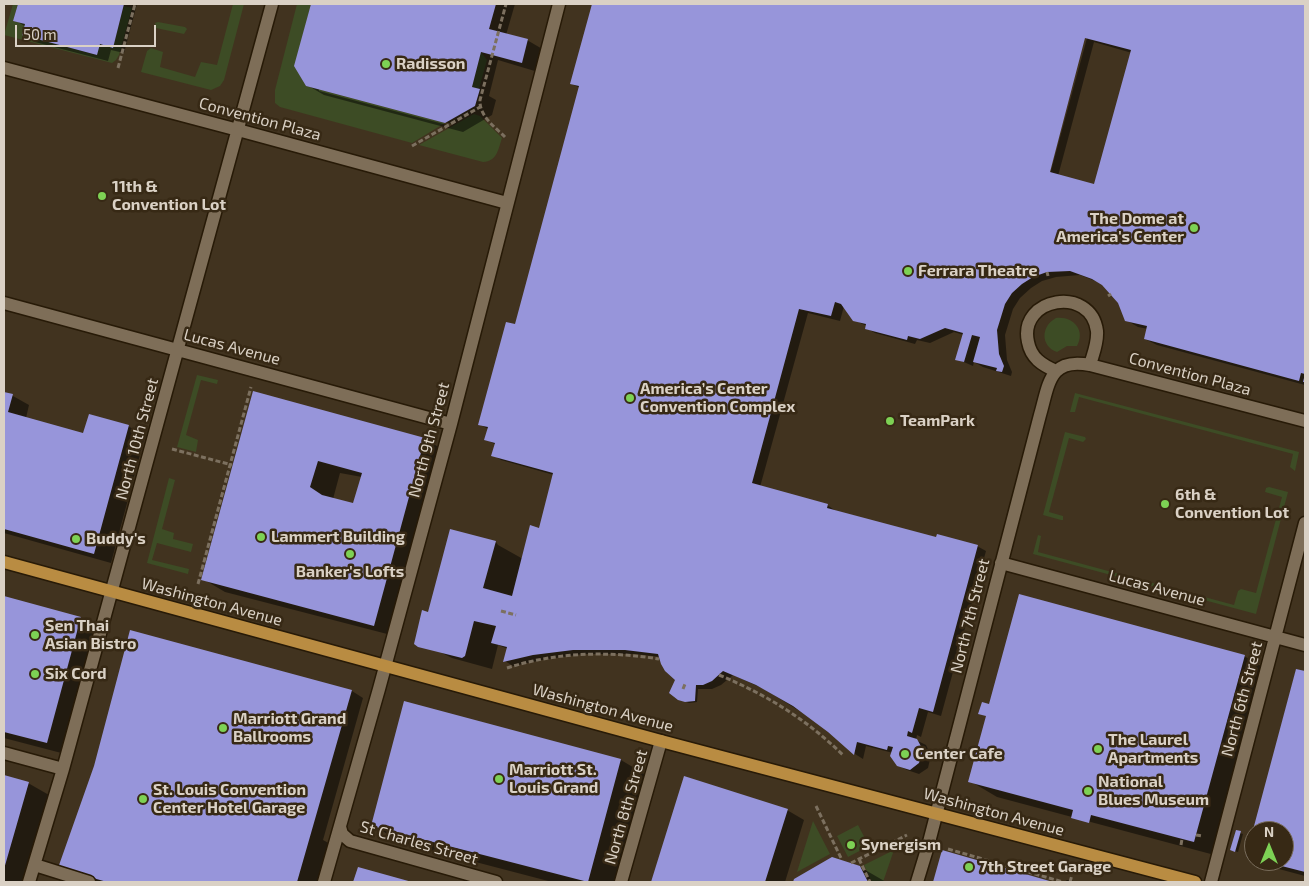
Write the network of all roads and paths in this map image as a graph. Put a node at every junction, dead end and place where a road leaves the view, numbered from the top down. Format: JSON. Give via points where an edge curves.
{"nodes":[{"id":1,"x":136,"y":4,"type":"edge"},
{"id":2,"x":272,"y":4,"type":"edge"},
{"id":3,"x":506,"y":4,"type":"edge"},
{"id":4,"x":559,"y":4,"type":"edge"},
{"id":5,"x":4,"y":68,"type":"edge"},
{"id":6,"x":118,"y":68,"type":"dead end"},
{"id":7,"x":480,"y":107,"type":"junction"},
{"id":8,"x":238,"y":130,"type":"junction"},
{"id":9,"x":505,"y":137,"type":"dead end"},
{"id":10,"x":412,"y":146,"type":"dead end"},
{"id":11,"x":507,"y":203,"type":"junction"},
{"id":12,"x":4,"y":303,"type":"edge"},
{"id":13,"x":178,"y":350,"type":"junction"},
{"id":14,"x":1090,"y":365,"type":"junction"},
{"id":15,"x":1061,"y":368,"type":"junction"},
{"id":16,"x":251,"y":387,"type":"dead end"},
{"id":17,"x":1305,"y":421,"type":"edge"},
{"id":18,"x":451,"y":424,"type":"junction"},
{"id":19,"x":172,"y":449,"type":"dead end"},
{"id":20,"x":231,"y":465,"type":"junction"},
{"id":21,"x":1305,"y":523,"type":"edge"},
{"id":22,"x":4,"y":562,"type":"edge"},
{"id":23,"x":1000,"y":563,"type":"junction"},
{"id":24,"x":198,"y":584,"type":"dead end"},
{"id":25,"x":112,"y":592,"type":"junction"},
{"id":26,"x":501,"y":611,"type":"dead end"},
{"id":27,"x":516,"y":615,"type":"dead end"},
{"id":28,"x":1275,"y":637,"type":"junction"},
{"id":29,"x":1305,"y":646,"type":"edge"},
{"id":30,"x":659,"y":659,"type":"dead end"},
{"id":31,"x":386,"y":666,"type":"junction"},
{"id":32,"x":507,"y":668,"type":"dead end"},
{"id":33,"x":720,"y":675,"type":"dead end"},
{"id":34,"x":685,"y":684,"type":"dead end"},
{"id":35,"x":683,"y":690,"type":"dead end"},
{"id":36,"x":661,"y":741,"type":"junction"},
{"id":37,"x":4,"y":753,"type":"edge"},
{"id":38,"x":843,"y":755,"type":"dead end"},
{"id":39,"x":64,"y":769,"type":"junction"},
{"id":40,"x":816,"y":806,"type":"dead end"},
{"id":41,"x":936,"y":814,"type":"junction"},
{"id":42,"x":340,"y":827,"type":"junction"},
{"id":43,"x":907,"y":834,"type":"dead end"},
{"id":44,"x":1196,"y":834,"type":"dead end"},
{"id":45,"x":1202,"y":836,"type":"dead end"},
{"id":46,"x":1182,"y":839,"type":"dead end"},
{"id":47,"x":1181,"y":844,"type":"dead end"},
{"id":48,"x":948,"y":849,"type":"dead end"},
{"id":49,"x":859,"y":859,"type":"junction"},
{"id":50,"x":842,"y":860,"type":"dead end"},
{"id":51,"x":851,"y":863,"type":"dead end"},
{"id":52,"x":35,"y":865,"type":"junction"},
{"id":53,"x":1072,"y":874,"type":"dead end"},
{"id":54,"x":29,"y":882,"type":"edge"},
{"id":55,"x":89,"y":882,"type":"edge"},
{"id":56,"x":324,"y":882,"type":"edge"},
{"id":57,"x":496,"y":882,"type":"edge"},
{"id":58,"x":621,"y":882,"type":"edge"},
{"id":59,"x":870,"y":882,"type":"edge"},
{"id":60,"x":917,"y":882,"type":"edge"},
{"id":61,"x":1063,"y":882,"type":"edge"},
{"id":62,"x":1070,"y":882,"type":"edge"},
{"id":63,"x":1195,"y":882,"type":"edge"},
{"id":64,"x":1210,"y":882,"type":"edge"}],
"edges":[{"from":1,"to":6,"type":"path"},
{"from":2,"to":8,"type":"street","name":"North 10th Street"},
{"from":3,"to":7,"type":"path"},
{"from":4,"to":11,"type":"street","name":"North 9th Street"},
{"from":5,"to":8,"type":"street","name":"Convention Plaza"},
{"from":7,"to":9,"type":"path"},
{"from":7,"to":10,"type":"path"},
{"from":8,"to":11,"type":"street","name":"Convention Plaza"},
{"from":8,"to":13,"type":"street","name":"North 10th Street"},
{"from":11,"to":18,"type":"street","name":"North 9th Street"},
{"from":12,"to":13,"type":"street","name":"Lucas Avenue"},
{"from":13,"to":18,"type":"street","name":"Lucas Avenue"},
{"from":13,"to":25,"type":"street","name":"North 10th Street"},
{"from":14,"to":15,"type":"street","name":"Convention Plaza","via":[[1074,363]]},
{"from":14,"to":15,"type":"street","via":[[1097,331],[1094,320],[1079,305],[1058,301],[1047,304],[1031,319],[1027,341],[1037,361]]},
{"from":14,"to":17,"type":"street","name":"Convention Plaza"},
{"from":15,"to":23,"type":"street","name":"North 7th Street","via":[[1049,382]]},
{"from":16,"to":20,"type":"path"},
{"from":18,"to":31,"type":"street","name":"North 9th Street"},
{"from":19,"to":20,"type":"path"},
{"from":20,"to":24,"type":"path"},
{"from":21,"to":28,"type":"street","name":"North 6th Street"},
{"from":22,"to":25,"type":"main road","name":"Washington Avenue"},
{"from":23,"to":28,"type":"street","name":"Lucas Avenue"},
{"from":23,"to":41,"type":"street","name":"North 7th Street"},
{"from":25,"to":31,"type":"main road","name":"Washington Avenue"},
{"from":25,"to":39,"type":"street","name":"North 10th Street"},
{"from":26,"to":27,"type":"path"},
{"from":28,"to":29,"type":"street","name":"Lucas Avenue"},
{"from":28,"to":64,"type":"street","name":"North 6th Street"},
{"from":30,"to":32,"type":"path","via":[[573,655]]},
{"from":31,"to":36,"type":"main road","name":"Washington Avenue"},
{"from":31,"to":42,"type":"street","name":"North 9th Street"},
{"from":33,"to":38,"type":"path","via":[[796,714]]},
{"from":34,"to":35,"type":"path"},
{"from":36,"to":41,"type":"main road","name":"Washington Avenue"},
{"from":36,"to":58,"type":"street","name":"North 8th Street"},
{"from":37,"to":39,"type":"street"},
{"from":39,"to":52,"type":"street","name":"North 10th Street"},
{"from":40,"to":50,"type":"path"},
{"from":41,"to":60,"type":"street","name":"North 7th Street"},
{"from":41,"to":63,"type":"main road","name":"Washington Avenue"},
{"from":42,"to":56,"type":"street","name":"North 9th Street"},
{"from":42,"to":57,"type":"street","name":"St Charles Street","via":[[350,841]]},
{"from":43,"to":49,"type":"path"},
{"from":44,"to":45,"type":"path"},
{"from":46,"to":47,"type":"path"},
{"from":48,"to":61,"type":"path"},
{"from":49,"to":51,"type":"path"},
{"from":49,"to":59,"type":"path"},
{"from":52,"to":54,"type":"street","name":"North 10th Street"},
{"from":52,"to":55,"type":"street"},
{"from":53,"to":62,"type":"path"}]}
